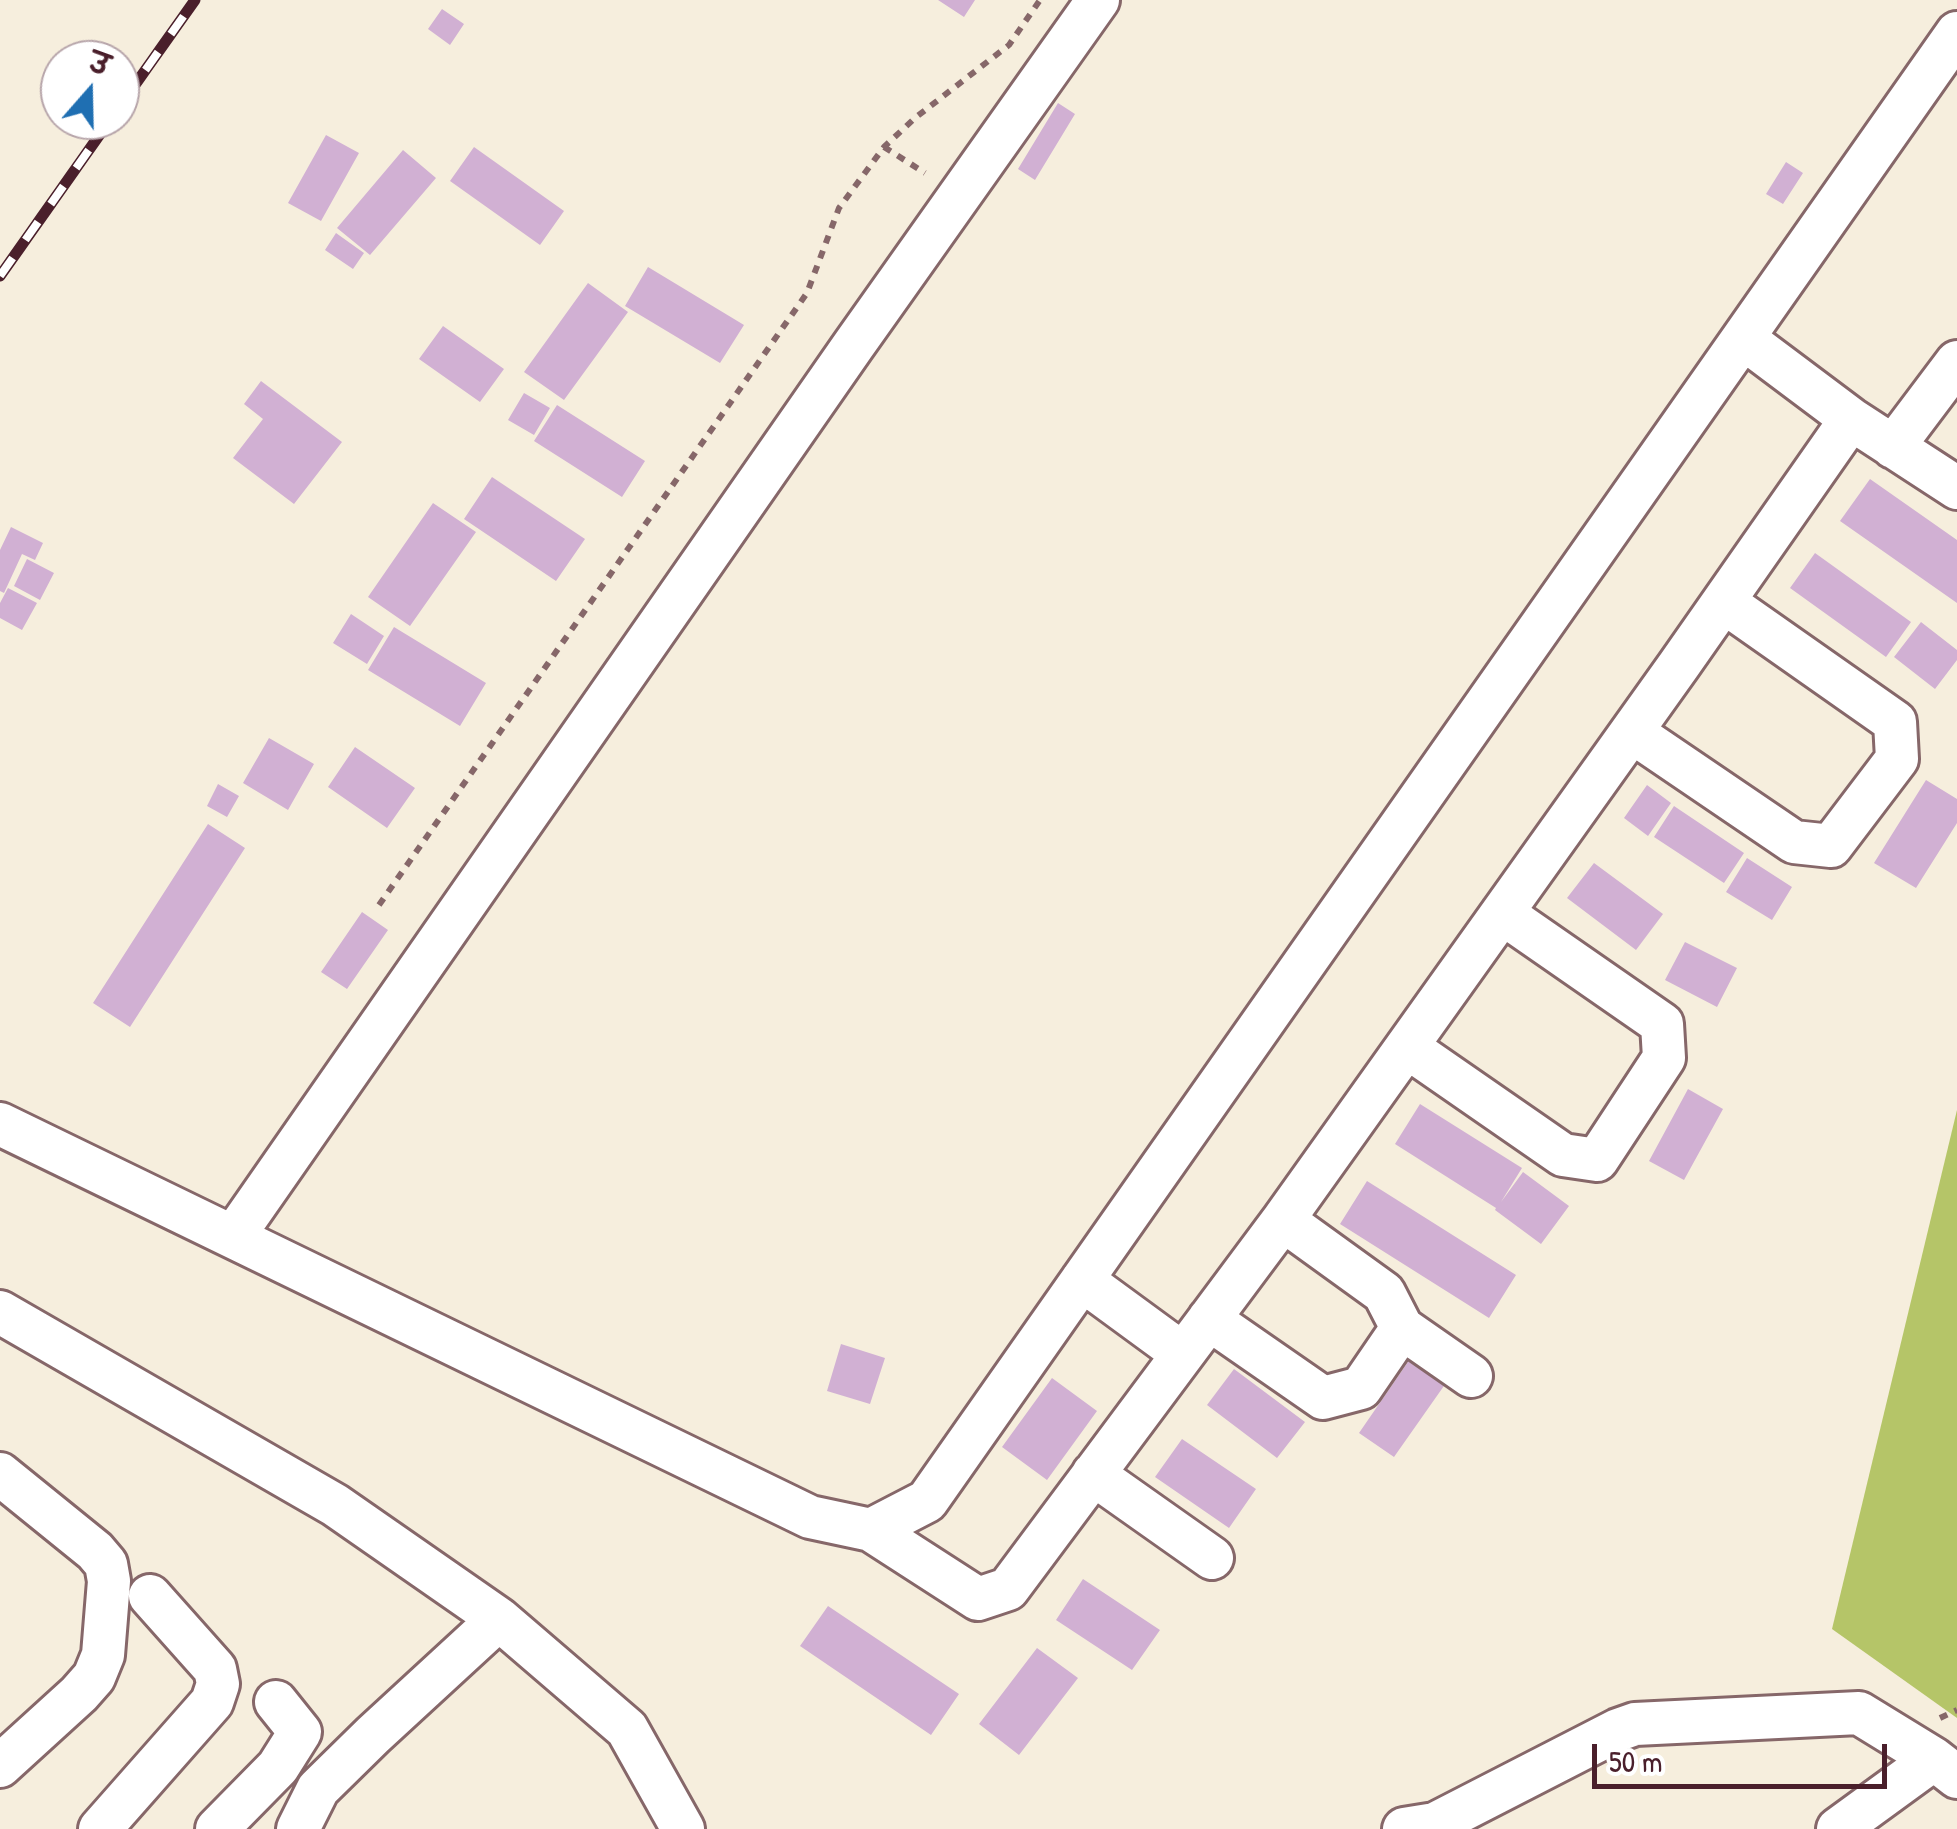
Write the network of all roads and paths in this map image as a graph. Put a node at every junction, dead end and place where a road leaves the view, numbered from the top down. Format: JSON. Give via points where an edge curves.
{"nodes":[{"id":1,"x":1040,"y":0,"type":"edge"},
{"id":2,"x":1098,"y":0,"type":"edge"},
{"id":3,"x":1957,"y":34,"type":"edge"},
{"id":4,"x":1743,"y":338,"type":"junction"},
{"id":5,"x":1957,"y":362,"type":"edge"},
{"id":6,"x":1851,"y":419,"type":"junction"},
{"id":7,"x":1893,"y":447,"type":"junction"},
{"id":8,"x":1957,"y":488,"type":"edge"},
{"id":9,"x":1724,"y":602,"type":"junction"},
{"id":10,"x":1632,"y":732,"type":"junction"},
{"id":11,"x":379,"y":905,"type":"dead end"},
{"id":12,"x":1502,"y":913,"type":"junction"},
{"id":13,"x":1407,"y":1047,"type":"junction"},
{"id":14,"x":0,"y":1124,"type":"edge"},
{"id":15,"x":1283,"y":1220,"type":"junction"},
{"id":16,"x":232,"y":1237,"type":"junction"},
{"id":17,"x":1082,"y":1280,"type":"junction"},
{"id":18,"x":0,"y":1312,"type":"edge"},
{"id":19,"x":1210,"y":1319,"type":"junction"},
{"id":20,"x":1402,"y":1328,"type":"junction"},
{"id":21,"x":1183,"y":1354,"type":"junction"},
{"id":22,"x":1470,"y":1376,"type":"dead end"},
{"id":23,"x":0,"y":1474,"type":"edge"},
{"id":24,"x":1093,"y":1474,"type":"junction"},
{"id":25,"x":871,"y":1530,"type":"junction"},
{"id":26,"x":1212,"y":1558,"type":"dead end"},
{"id":27,"x":150,"y":1596,"type":"dead end"},
{"id":28,"x":499,"y":1619,"type":"junction"},
{"id":29,"x":276,"y":1702,"type":"dead end"},
{"id":30,"x":0,"y":1766,"type":"edge"},
{"id":31,"x":1946,"y":1768,"type":"edge"},
{"id":32,"x":100,"y":1829,"type":"edge"},
{"id":33,"x":217,"y":1829,"type":"edge"},
{"id":34,"x":298,"y":1829,"type":"edge"},
{"id":35,"x":683,"y":1829,"type":"edge"},
{"id":36,"x":1404,"y":1829,"type":"edge"},
{"id":37,"x":1838,"y":1829,"type":"edge"}],
"edges":[{"from":1,"to":11,"type":"path","via":[[1009,44],[884,147],[839,208],[806,292]]},
{"from":2,"to":16,"type":"street"},
{"from":3,"to":4,"type":"street"},
{"from":4,"to":6,"type":"street"},
{"from":4,"to":17,"type":"street"},
{"from":5,"to":7,"type":"street"},
{"from":6,"to":7,"type":"street"},
{"from":6,"to":9,"type":"street"},
{"from":7,"to":8,"type":"street"},
{"from":9,"to":10,"type":"street"},
{"from":9,"to":10,"type":"street","via":[[1895,722],[1897,759],[1831,846],[1794,842]]},
{"from":10,"to":12,"type":"street"},
{"from":12,"to":13,"type":"street"},
{"from":12,"to":13,"type":"street","via":[[1662,1024],[1664,1058],[1597,1160],[1563,1155]]},
{"from":13,"to":15,"type":"street"},
{"from":14,"to":16,"type":"street"},
{"from":15,"to":19,"type":"street"},
{"from":15,"to":20,"type":"street","via":[[1384,1292]]},
{"from":16,"to":25,"type":"street","via":[[810,1517]]},
{"from":17,"to":21,"type":"street"},
{"from":17,"to":25,"type":"street","via":[[928,1501]]},
{"from":18,"to":28,"type":"street","via":[[335,1505]]},
{"from":19,"to":20,"type":"street","via":[[1323,1398],[1361,1388]]},
{"from":19,"to":21,"type":"street"},
{"from":20,"to":22,"type":"street"},
{"from":21,"to":24,"type":"street"},
{"from":23,"to":30,"type":"street","via":[[95,1551],[108,1581],[104,1655],[94,1677]]},
{"from":24,"to":25,"type":"street","via":[[1008,1588],[978,1598]]},
{"from":24,"to":26,"type":"street"},
{"from":27,"to":32,"type":"street","via":[[215,1669],[218,1684],[212,1702]]},
{"from":28,"to":34,"type":"street","via":[[318,1789]]},
{"from":28,"to":35,"type":"street","via":[[627,1729]]},
{"from":29,"to":33,"type":"street","via":[[300,1732],[278,1767]]},
{"from":31,"to":36,"type":"street","via":[[1859,1714],[1634,1724],[1435,1824]]},
{"from":31,"to":37,"type":"street"}]}
